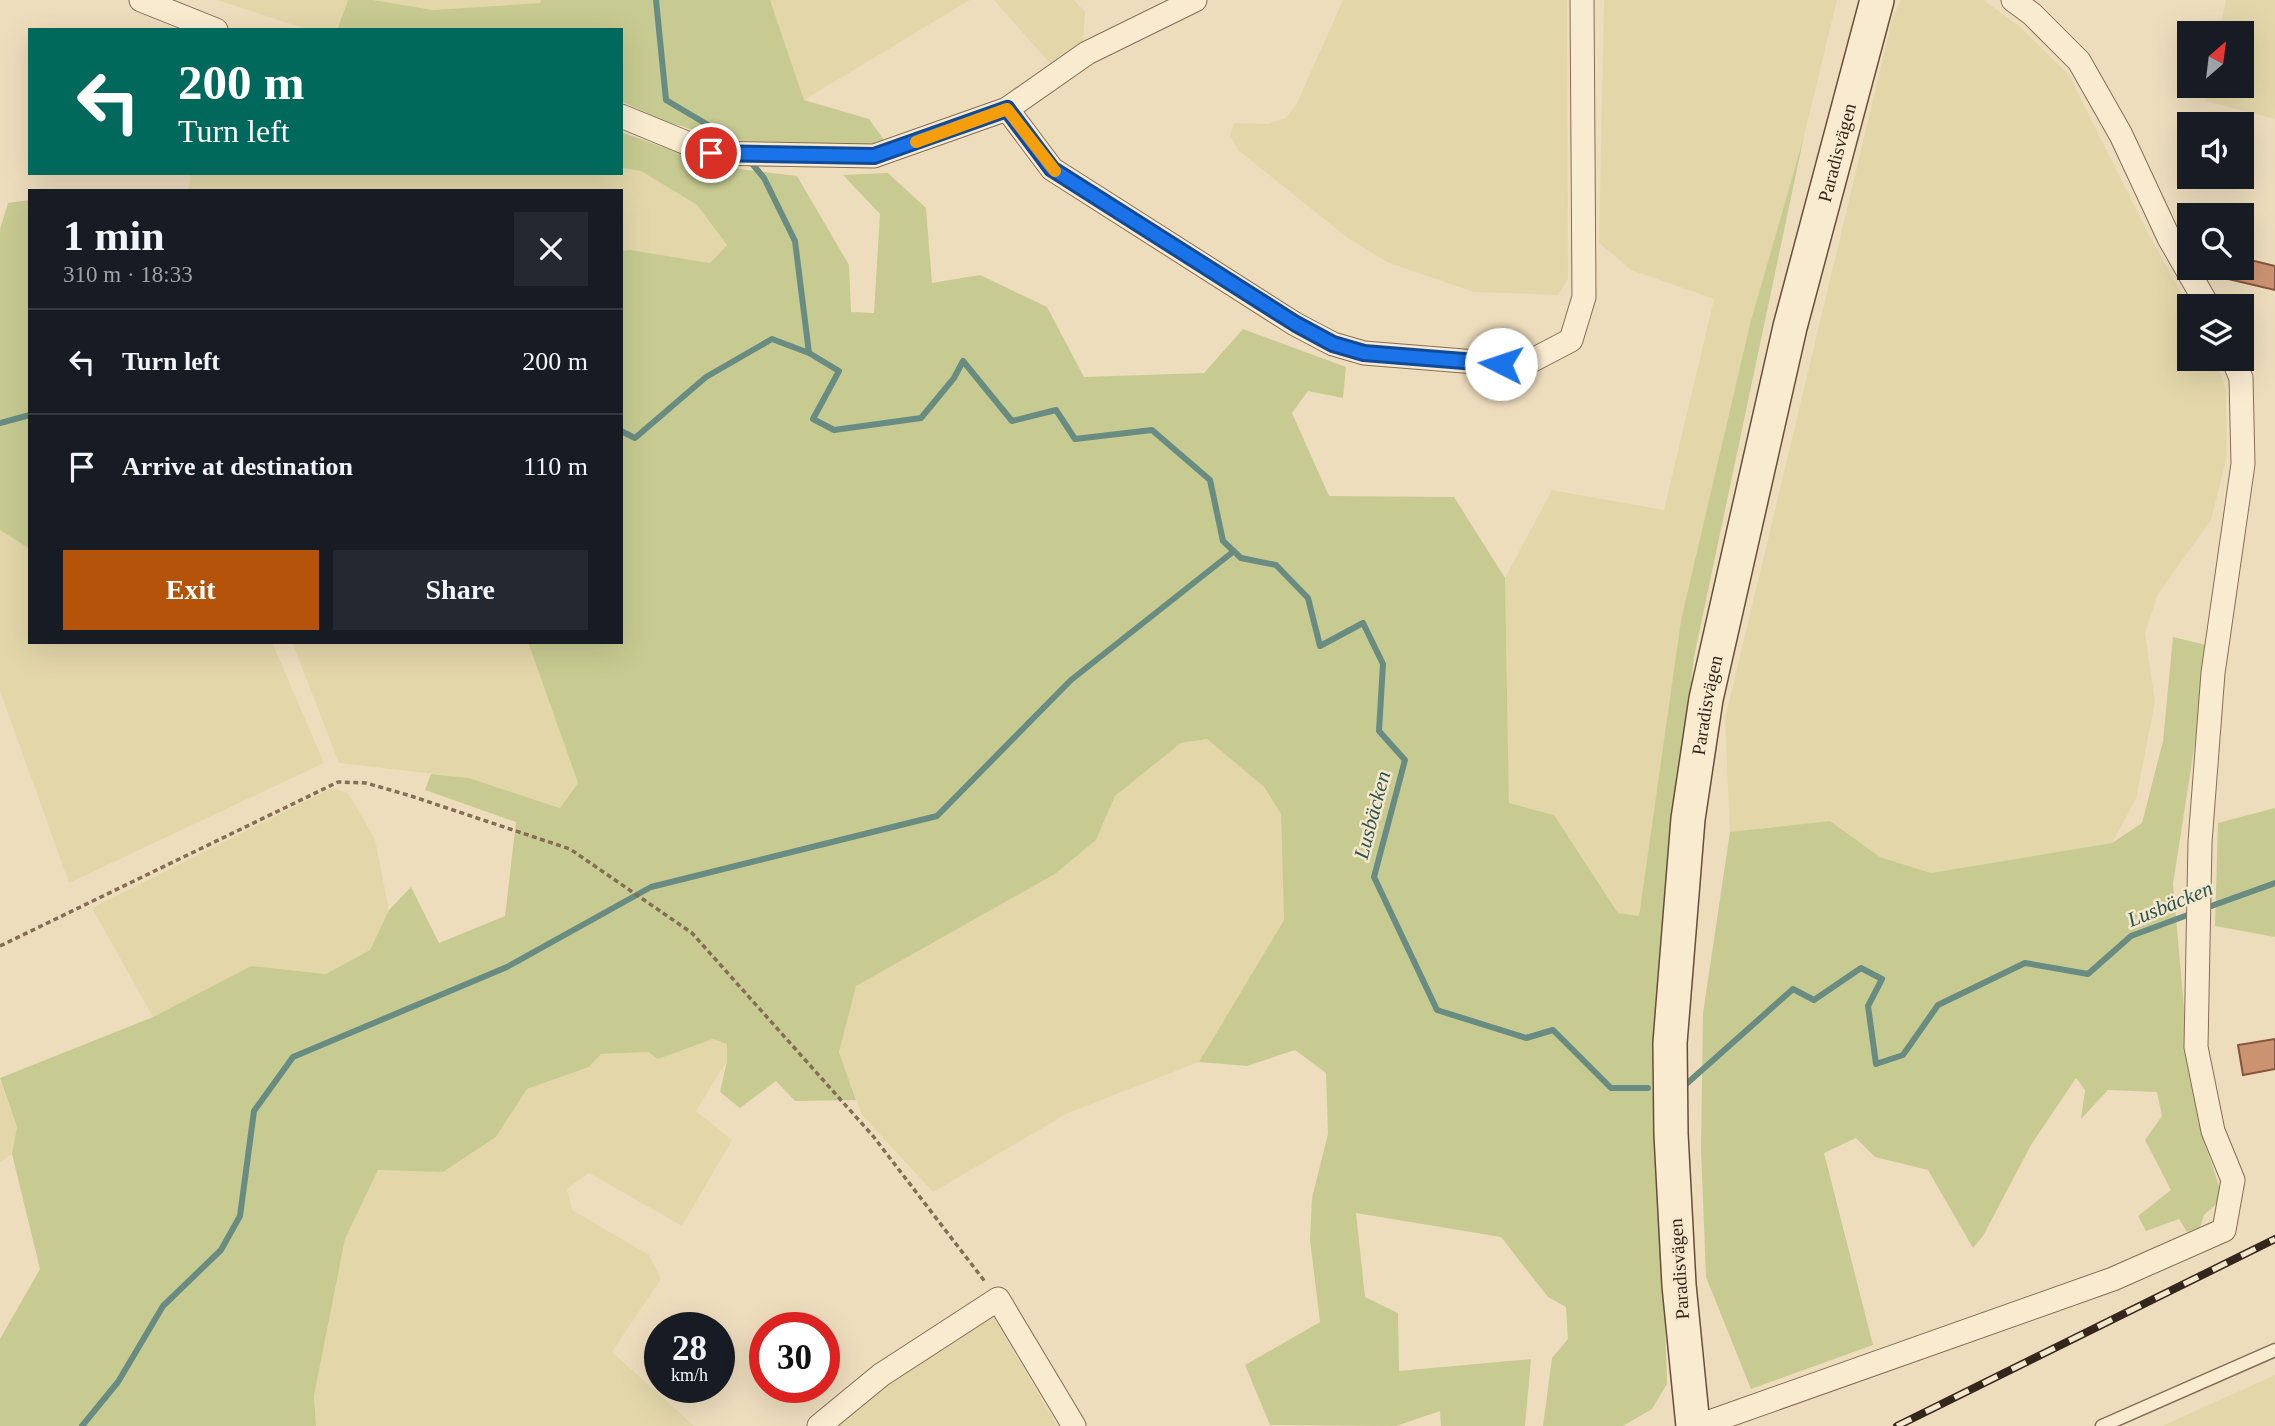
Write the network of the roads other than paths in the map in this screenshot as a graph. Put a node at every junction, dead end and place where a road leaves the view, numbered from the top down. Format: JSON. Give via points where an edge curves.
{"nodes":[{"id":1,"x":141,"y":0,"type":"edge"},
{"id":2,"x":1195,"y":0,"type":"edge"},
{"id":3,"x":1582,"y":0,"type":"edge"},
{"id":4,"x":1877,"y":0,"type":"edge"},
{"id":5,"x":2013,"y":0,"type":"edge"},
{"id":6,"x":211,"y":28,"type":"edge"},
{"id":7,"x":1007,"y":109,"type":"junction"},
{"id":8,"x":623,"y":117,"type":"edge"},
{"id":9,"x":2201,"y":294,"type":"edge"},
{"id":10,"x":2238,"y":371,"type":"edge"},
{"id":11,"x":2275,"y":1350,"type":"edge"},
{"id":12,"x":819,"y":1426,"type":"edge"},
{"id":13,"x":1074,"y":1426,"type":"edge"},
{"id":14,"x":1693,"y":1426,"type":"edge"},
{"id":15,"x":1698,"y":1426,"type":"edge"},
{"id":16,"x":2102,"y":1426,"type":"edge"}],
"edges":[{"from":1,"to":6,"type":"street"},
{"from":2,"to":7,"type":"street","via":[[1087,53]]},
{"from":3,"to":7,"type":"street","via":[[1584,297],[1572,340],[1531,360],[1501,364],[1364,353],[1333,344],[1052,169]]},
{"from":4,"to":14,"type":"street","name":"Paradisvägen","via":[[1787,340],[1706,699],[1688,819],[1670,1043],[1679,1285]]},
{"from":5,"to":9,"type":"street","via":[[2079,61]]},
{"from":7,"to":8,"type":"street","via":[[874,156],[711,153]]},
{"from":10,"to":15,"type":"street","via":[[2243,464],[2213,673],[2200,842],[2196,1047],[2213,1131],[2233,1180],[2224,1230],[2113,1279]]},
{"from":11,"to":16,"type":"lane"},
{"from":12,"to":13,"type":"street","via":[[881,1375],[998,1299]]}]}
